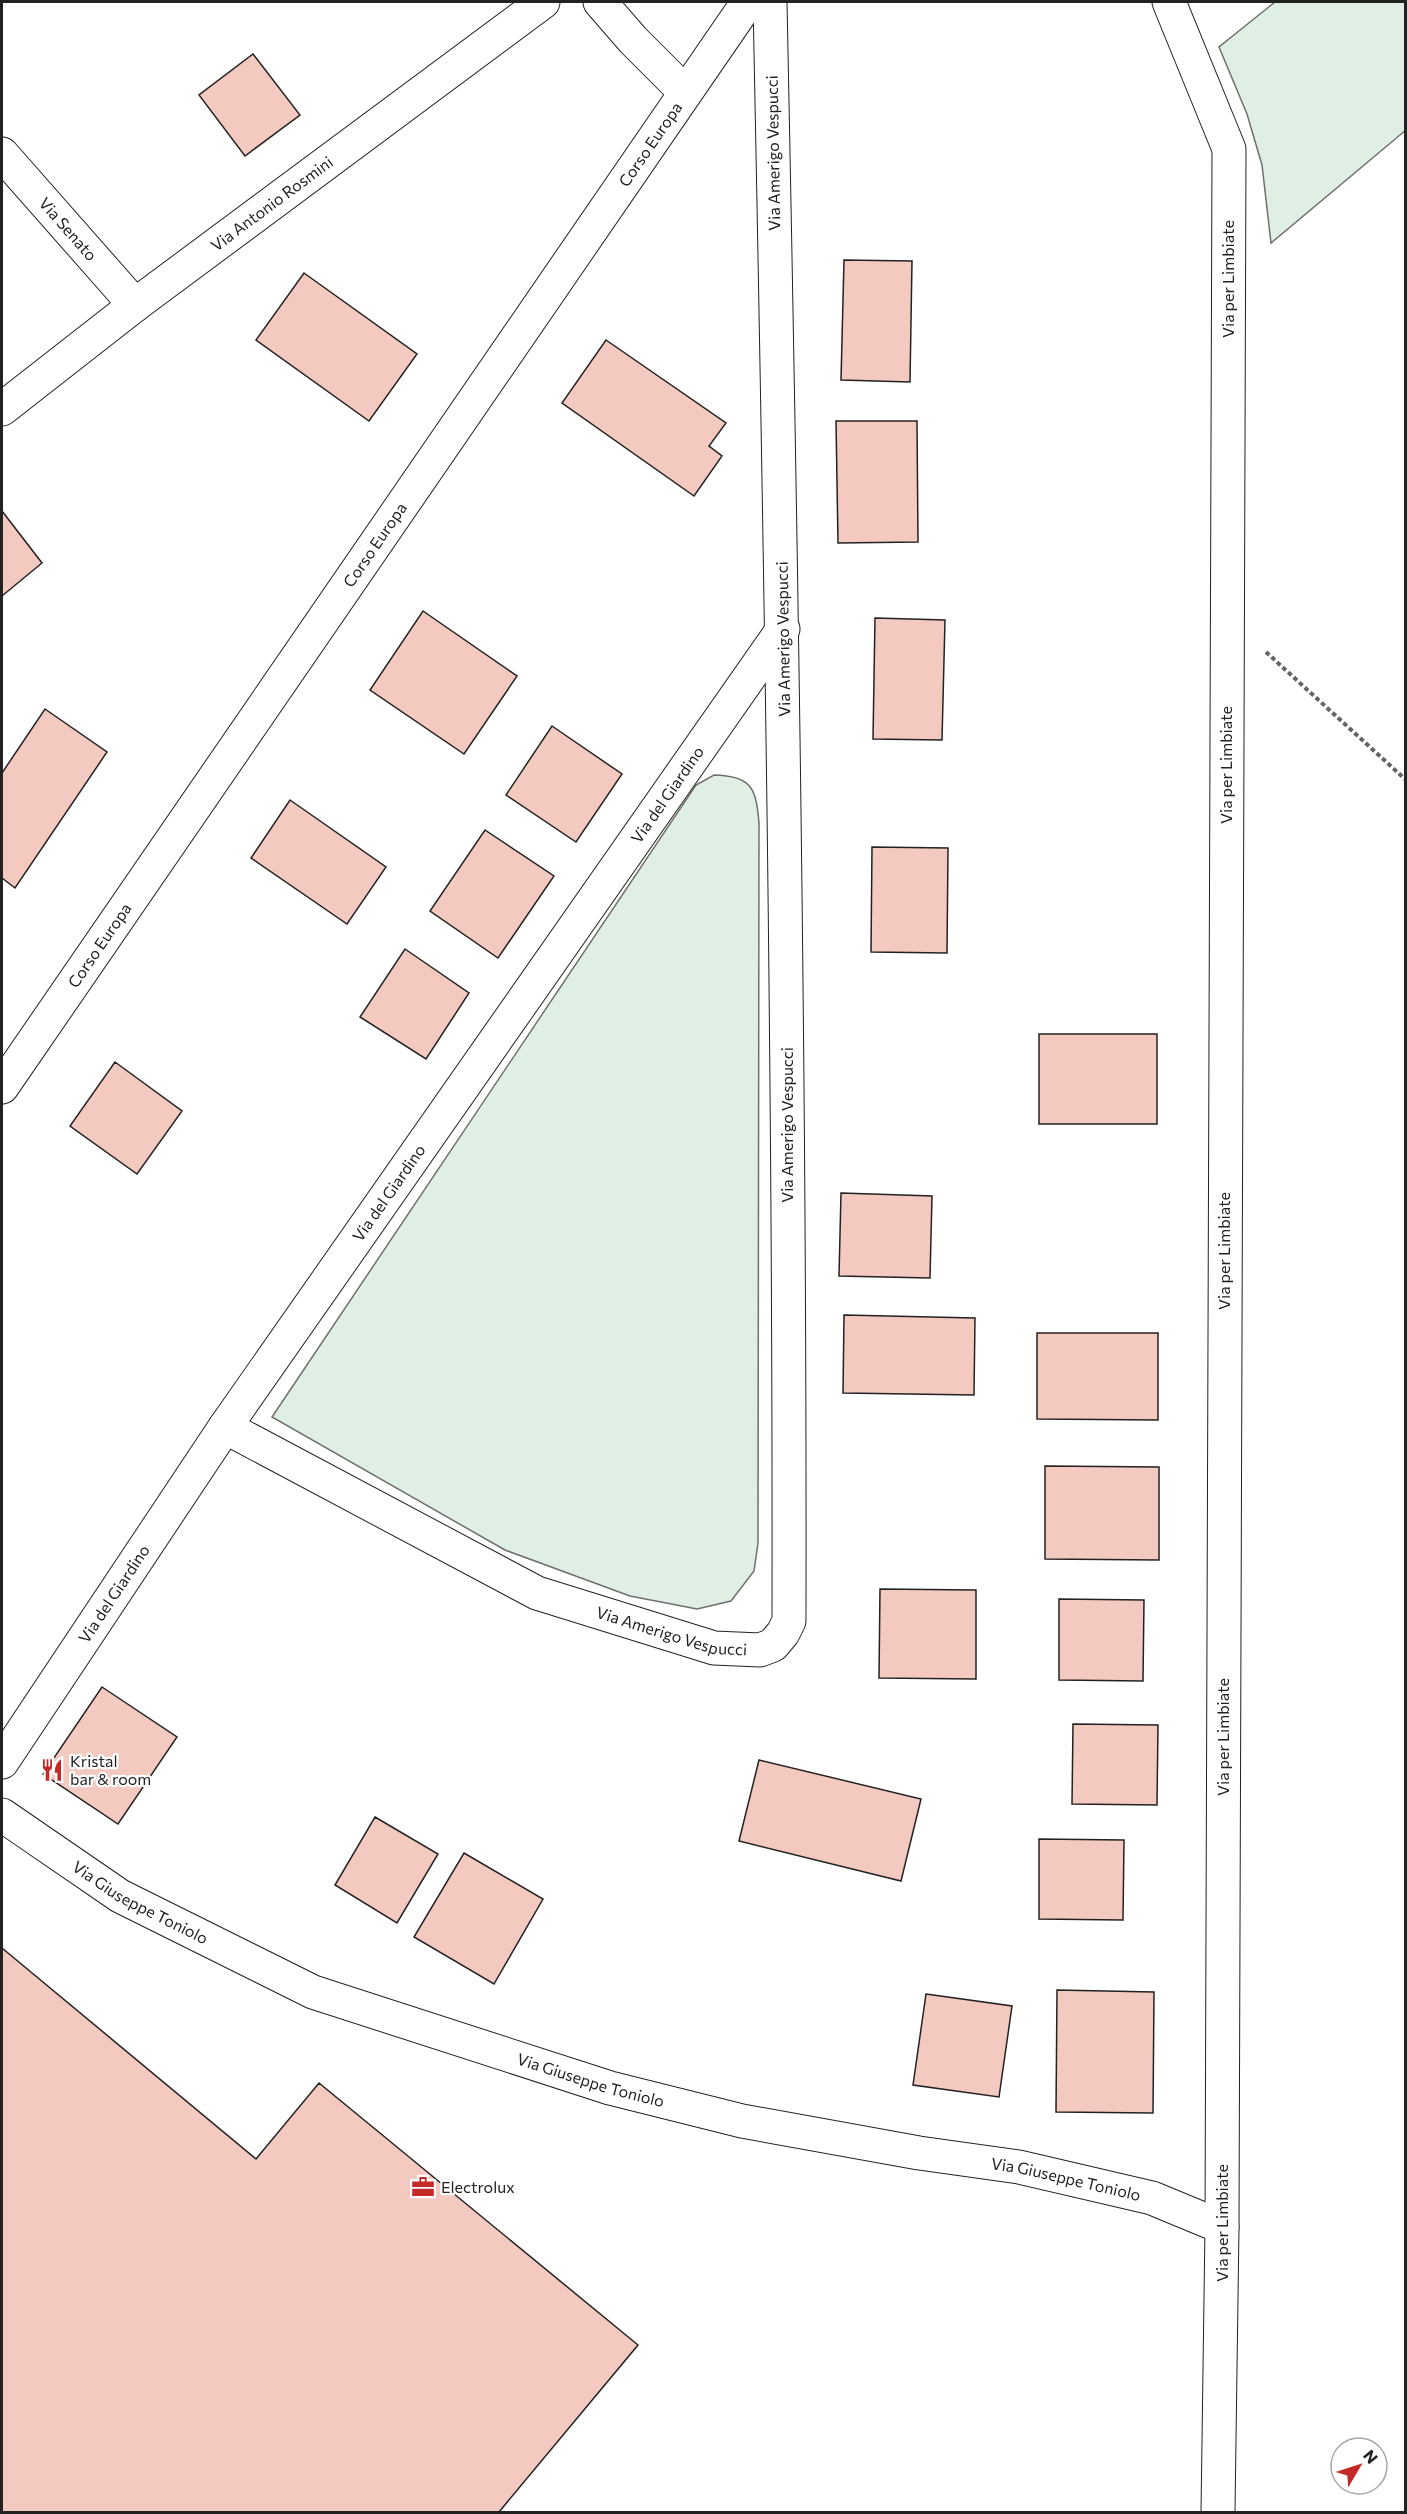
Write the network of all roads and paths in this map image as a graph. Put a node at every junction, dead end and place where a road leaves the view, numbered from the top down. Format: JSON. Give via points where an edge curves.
{"nodes":[{"id":1,"x":543,"y":2,"type":"edge"},
{"id":2,"x":600,"y":2,"type":"edge"},
{"id":3,"x":748,"y":2,"type":"edge"},
{"id":4,"x":770,"y":2,"type":"edge"},
{"id":5,"x":1169,"y":2,"type":"edge"},
{"id":6,"x":685,"y":92,"type":"junction"},
{"id":7,"x":2,"y":154,"type":"edge"},
{"id":8,"x":135,"y":305,"type":"junction"},
{"id":9,"x":2,"y":409,"type":"edge"},
{"id":10,"x":1226,"y":615,"type":"junction"},
{"id":11,"x":783,"y":629,"type":"junction"},
{"id":12,"x":1406,"y":780,"type":"edge"},
{"id":13,"x":2,"y":1087,"type":"edge"},
{"id":14,"x":225,"y":1427,"type":"junction"},
{"id":15,"x":2,"y":1762,"type":"edge"},
{"id":16,"x":2,"y":1815,"type":"edge"},
{"id":17,"x":1222,"y":2227,"type":"junction"},
{"id":18,"x":1218,"y":2512,"type":"edge"}],
"edges":[{"from":1,"to":8,"type":"street","name":"Via Antonio Rosmini"},
{"from":2,"to":6,"type":"street"},
{"from":3,"to":6,"type":"street","name":"Corso Europa"},
{"from":4,"to":11,"type":"street","name":"Via Amerigo Vespucci"},
{"from":5,"to":10,"type":"street","name":"Via per Limbiate","via":[[1228,149]]},
{"from":6,"to":13,"type":"street","name":"Corso Europa"},
{"from":7,"to":8,"type":"street","name":"Via Senato"},
{"from":8,"to":9,"type":"street","name":"Via Antonio Rosmini"},
{"from":10,"to":12,"type":"path"},
{"from":10,"to":17,"type":"street","name":"Via per Limbiate"},
{"from":11,"to":14,"type":"street","name":"Via del Giardino"},
{"from":11,"to":14,"type":"street","name":"Via Amerigo Vespucci","via":[[790,1464],[789,1621],[783,1634],[773,1645],[760,1650],[714,1648],[537,1593]]},
{"from":14,"to":15,"type":"street","name":"Via del Giardino"},
{"from":16,"to":17,"type":"street","name":"Via Giuseppe Toniolo","via":[[120,1896],[313,1992],[632,2093],[742,2121],[1029,2169],[1152,2198]]},
{"from":17,"to":18,"type":"street","name":"Via per Limbiate"}]}
